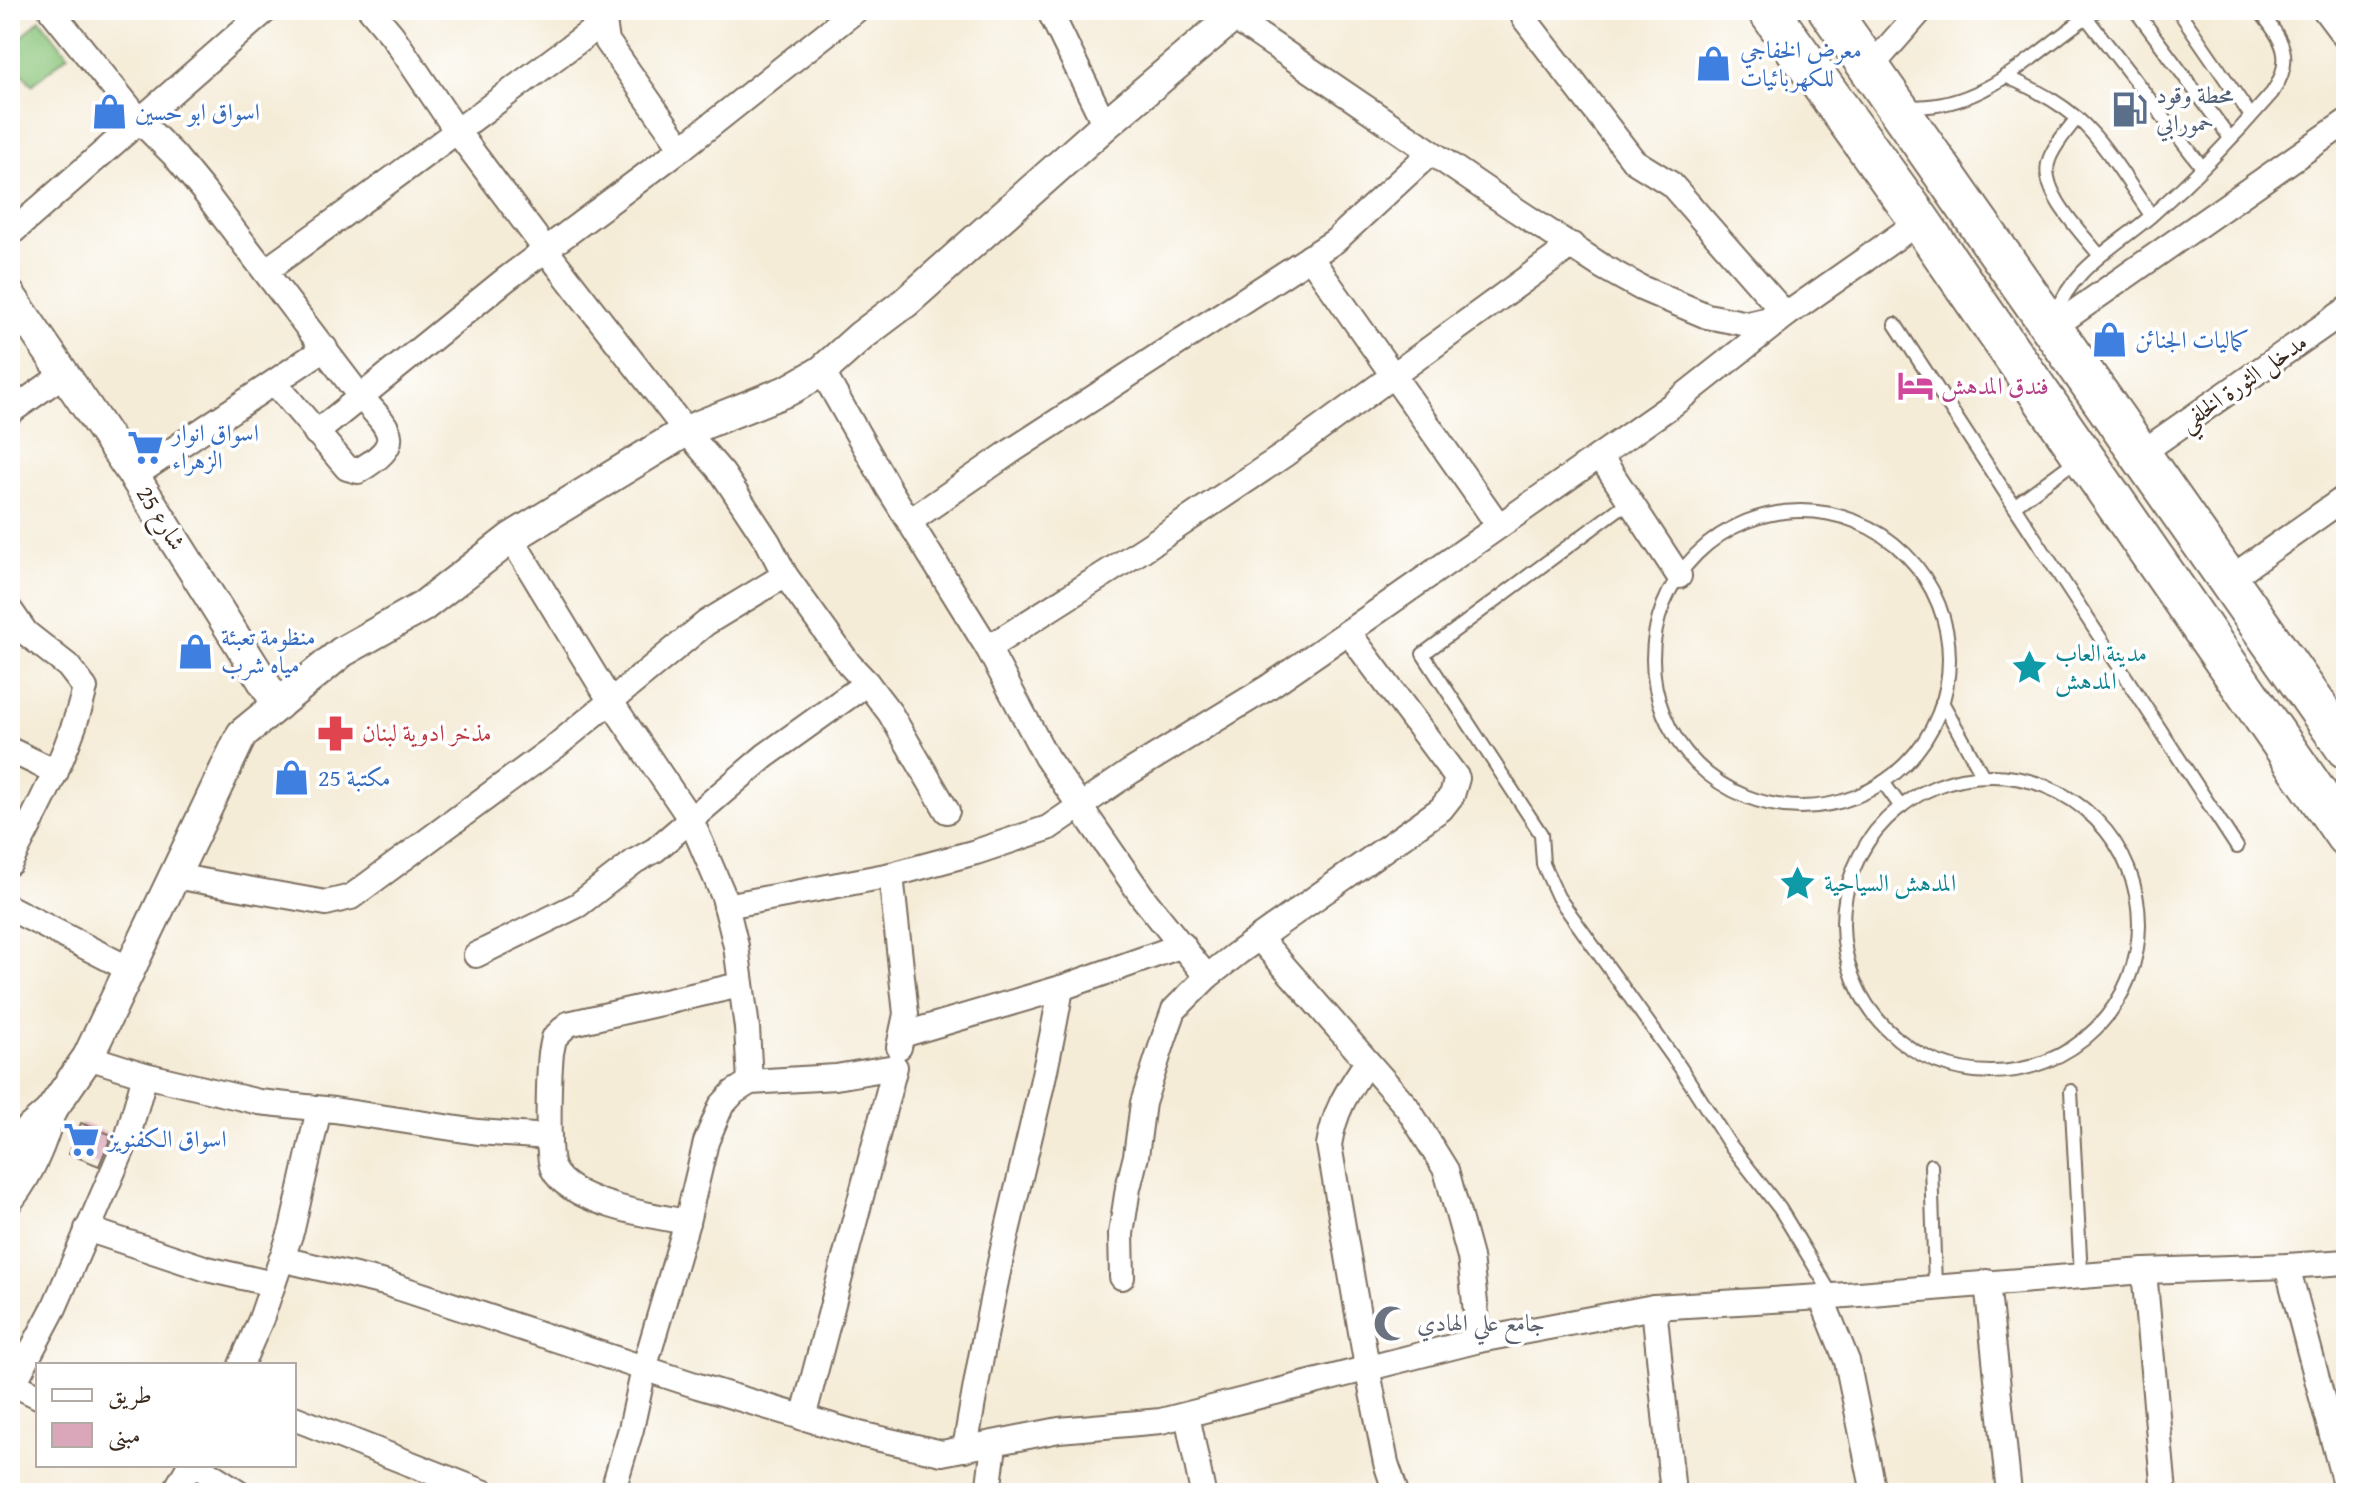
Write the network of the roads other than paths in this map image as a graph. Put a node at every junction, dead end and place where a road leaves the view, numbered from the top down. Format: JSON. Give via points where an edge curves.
{"nodes":[{"id":1,"x":51,"y":10,"type":"edge"},
{"id":2,"x":266,"y":10,"type":"edge"},
{"id":3,"x":371,"y":10,"type":"edge"},
{"id":4,"x":856,"y":10,"type":"edge"},
{"id":5,"x":1049,"y":10,"type":"edge"},
{"id":6,"x":1523,"y":10,"type":"edge"},
{"id":7,"x":1768,"y":10,"type":"edge"},
{"id":8,"x":1829,"y":10,"type":"edge"},
{"id":9,"x":1921,"y":10,"type":"edge"},
{"id":10,"x":2135,"y":10,"type":"edge"},
{"id":11,"x":2178,"y":10,"type":"edge"},
{"id":12,"x":2259,"y":10,"type":"edge"},
{"id":13,"x":2325,"y":10,"type":"edge"},
{"id":14,"x":1232,"y":12,"type":"edge"},
{"id":15,"x":2092,"y":13,"type":"edge"},
{"id":16,"x":607,"y":16,"type":"edge"},
{"id":17,"x":2346,"y":38,"type":"edge"},
{"id":18,"x":1870,"y":68,"type":"junction"},
{"id":19,"x":2005,"y":76,"type":"junction"},
{"id":20,"x":1897,"y":105,"type":"junction"},
{"id":21,"x":2251,"y":116,"type":"junction"},
{"id":22,"x":2077,"y":118,"type":"junction"},
{"id":23,"x":141,"y":122,"type":"junction"},
{"id":24,"x":2346,"y":122,"type":"edge"},
{"id":25,"x":1105,"y":125,"type":"junction"},
{"id":26,"x":456,"y":130,"type":"junction"},
{"id":27,"x":2230,"y":138,"type":"junction"},
{"id":28,"x":682,"y":148,"type":"junction"},
{"id":29,"x":1430,"y":153,"type":"junction"},
{"id":30,"x":2202,"y":167,"type":"junction"},
{"id":31,"x":2151,"y":215,"type":"junction"},
{"id":32,"x":1920,"y":221,"type":"junction"},
{"id":33,"x":10,"y":234,"type":"edge"},
{"id":34,"x":1572,"y":245,"type":"junction"},
{"id":35,"x":545,"y":249,"type":"junction"},
{"id":36,"x":2100,"y":256,"type":"junction"},
{"id":37,"x":1310,"y":257,"type":"junction"},
{"id":38,"x":265,"y":271,"type":"junction"},
{"id":39,"x":10,"y":295,"type":"edge"},
{"id":40,"x":2346,"y":310,"type":"edge"},
{"id":41,"x":1786,"y":315,"type":"junction"},
{"id":42,"x":1895,"y":324,"type":"dead end"},
{"id":43,"x":2052,"y":328,"type":"junction"},
{"id":44,"x":325,"y":348,"type":"junction"},
{"id":45,"x":822,"y":371,"type":"junction"},
{"id":46,"x":64,"y":374,"type":"junction"},
{"id":47,"x":1395,"y":375,"type":"junction"},
{"id":48,"x":275,"y":383,"type":"junction"},
{"id":49,"x":359,"y":395,"type":"junction"},
{"id":50,"x":10,"y":412,"type":"edge"},
{"id":51,"x":686,"y":431,"type":"junction"},
{"id":52,"x":316,"y":433,"type":"junction"},
{"id":53,"x":2140,"y":454,"type":"junction"},
{"id":54,"x":1600,"y":456,"type":"junction"},
{"id":55,"x":2082,"y":456,"type":"junction"},
{"id":56,"x":134,"y":476,"type":"junction"},
{"id":57,"x":2346,"y":497,"type":"edge"},
{"id":58,"x":1628,"y":502,"type":"junction"},
{"id":59,"x":2014,"y":506,"type":"junction"},
{"id":60,"x":910,"y":521,"type":"junction"},
{"id":61,"x":1499,"y":526,"type":"junction"},
{"id":62,"x":511,"y":538,"type":"junction"},
{"id":63,"x":785,"y":575,"type":"junction"},
{"id":64,"x":1679,"y":576,"type":"junction"},
{"id":65,"x":2228,"y":580,"type":"junction"},
{"id":66,"x":10,"y":610,"type":"edge"},
{"id":67,"x":1348,"y":632,"type":"junction"},
{"id":68,"x":988,"y":648,"type":"junction"},
{"id":69,"x":867,"y":683,"type":"junction"},
{"id":70,"x":611,"y":702,"type":"junction"},
{"id":71,"x":1942,"y":702,"type":"junction"},
{"id":72,"x":278,"y":705,"type":"junction"},
{"id":73,"x":2341,"y":728,"type":"edge"},
{"id":74,"x":10,"y":750,"type":"edge"},
{"id":75,"x":56,"y":772,"type":"junction"},
{"id":76,"x":1983,"y":776,"type":"junction"},
{"id":77,"x":1883,"y":782,"type":"junction"},
{"id":78,"x":1078,"y":807,"type":"junction"},
{"id":79,"x":1901,"y":807,"type":"junction"},
{"id":80,"x":947,"y":811,"type":"dead end"},
{"id":81,"x":691,"y":820,"type":"junction"},
{"id":82,"x":2346,"y":836,"type":"edge"},
{"id":83,"x":2237,"y":847,"type":"dead end"},
{"id":84,"x":10,"y":863,"type":"edge"},
{"id":85,"x":891,"y":875,"type":"junction"},
{"id":86,"x":174,"y":876,"type":"junction"},
{"id":87,"x":726,"y":906,"type":"junction"},
{"id":88,"x":10,"y":908,"type":"edge"},
{"id":89,"x":1260,"y":939,"type":"junction"},
{"id":90,"x":1183,"y":945,"type":"junction"},
{"id":91,"x":476,"y":955,"type":"dead end"},
{"id":92,"x":131,"y":970,"type":"junction"},
{"id":93,"x":1207,"y":977,"type":"junction"},
{"id":94,"x":740,"y":985,"type":"junction"},
{"id":95,"x":1061,"y":988,"type":"junction"},
{"id":96,"x":902,"y":1035,"type":"junction"},
{"id":97,"x":88,"y":1057,"type":"junction"},
{"id":98,"x":1367,"y":1062,"type":"junction"},
{"id":99,"x":895,"y":1067,"type":"junction"},
{"id":100,"x":145,"y":1075,"type":"junction"},
{"id":101,"x":750,"y":1082,"type":"junction"},
{"id":102,"x":2071,"y":1091,"type":"dead end"},
{"id":103,"x":319,"y":1109,"type":"junction"},
{"id":104,"x":50,"y":1112,"type":"junction"},
{"id":105,"x":549,"y":1137,"type":"junction"},
{"id":106,"x":10,"y":1147,"type":"edge"},
{"id":107,"x":1931,"y":1165,"type":"dead end"},
{"id":108,"x":10,"y":1197,"type":"edge"},
{"id":109,"x":687,"y":1222,"type":"junction"},
{"id":110,"x":87,"y":1229,"type":"junction"},
{"id":111,"x":281,"y":1259,"type":"junction"},
{"id":112,"x":2346,"y":1262,"type":"edge"},
{"id":113,"x":2287,"y":1266,"type":"junction"},
{"id":114,"x":2144,"y":1271,"type":"junction"},
{"id":115,"x":2081,"y":1275,"type":"junction"},
{"id":116,"x":1122,"y":1277,"type":"dead end"},
{"id":117,"x":1987,"y":1282,"type":"junction"},
{"id":118,"x":273,"y":1284,"type":"junction"},
{"id":119,"x":1935,"y":1286,"type":"junction"},
{"id":120,"x":1827,"y":1296,"type":"junction"},
{"id":121,"x":1654,"y":1307,"type":"junction"},
{"id":122,"x":1479,"y":1340,"type":"junction"},
{"id":123,"x":242,"y":1363,"type":"edge"},
{"id":124,"x":1367,"y":1367,"type":"junction"},
{"id":125,"x":644,"y":1369,"type":"junction"},
{"id":126,"x":12,"y":1388,"type":"edge"},
{"id":127,"x":36,"y":1395,"type":"edge"},
{"id":128,"x":1187,"y":1415,"type":"junction"},
{"id":129,"x":803,"y":1418,"type":"junction"},
{"id":130,"x":296,"y":1419,"type":"edge"},
{"id":131,"x":994,"y":1445,"type":"junction"},
{"id":132,"x":965,"y":1449,"type":"junction"},
{"id":133,"x":183,"y":1472,"type":"edge"},
{"id":134,"x":2346,"y":1488,"type":"edge"},
{"id":135,"x":240,"y":1493,"type":"edge"},
{"id":136,"x":485,"y":1493,"type":"edge"},
{"id":137,"x":612,"y":1493,"type":"edge"},
{"id":138,"x":988,"y":1493,"type":"edge"},
{"id":139,"x":1203,"y":1493,"type":"edge"},
{"id":140,"x":1396,"y":1493,"type":"edge"},
{"id":141,"x":1673,"y":1493,"type":"edge"},
{"id":142,"x":1874,"y":1493,"type":"edge"},
{"id":143,"x":2009,"y":1493,"type":"edge"},
{"id":144,"x":2164,"y":1493,"type":"edge"}],
"edges":[{"from":1,"to":23,"type":"street"},
{"from":2,"to":23,"type":"street"},
{"from":3,"to":26,"type":"street"},
{"from":4,"to":28,"type":"street"},
{"from":5,"to":25,"type":"street"},
{"from":6,"to":41,"type":"street","via":[[1634,161],[1671,184]]},
{"from":7,"to":32,"type":"highway"},
{"from":8,"to":18,"type":"highway"},
{"from":9,"to":18,"type":"street"},
{"from":10,"to":27,"type":"lane"},
{"from":11,"to":21,"type":"lane"},
{"from":12,"to":21,"type":"lane","via":[[2279,36],[2285,59],[2279,83]]},
{"from":13,"to":17,"type":"street"},
{"from":14,"to":25,"type":"street"},
{"from":14,"to":29,"type":"street"},
{"from":15,"to":19,"type":"lane"},
{"from":15,"to":30,"type":"lane"},
{"from":16,"to":26,"type":"street"},
{"from":16,"to":28,"type":"street","via":[[607,41]]},
{"from":18,"to":20,"type":"highway"},
{"from":19,"to":20,"type":"lane","via":[[1952,103]]},
{"from":19,"to":22,"type":"lane"},
{"from":20,"to":43,"type":"highway"},
{"from":21,"to":27,"type":"lane"},
{"from":22,"to":31,"type":"lane"},
{"from":22,"to":36,"type":"lane","via":[[2052,153],[2046,173],[2053,194]]},
{"from":23,"to":33,"type":"street"},
{"from":23,"to":38,"type":"street","via":[[174,155]]},
{"from":24,"to":43,"type":"street"},
{"from":25,"to":45,"type":"street"},
{"from":26,"to":35,"type":"street"},
{"from":26,"to":38,"type":"street"},
{"from":27,"to":30,"type":"lane"},
{"from":28,"to":35,"type":"street"},
{"from":29,"to":34,"type":"street"},
{"from":29,"to":37,"type":"street","via":[[1335,241]]},
{"from":30,"to":31,"type":"lane"},
{"from":31,"to":36,"type":"lane"},
{"from":32,"to":41,"type":"street"},
{"from":32,"to":55,"type":"highway"},
{"from":34,"to":41,"type":"street","via":[[1641,288],[1707,316],[1748,324]]},
{"from":34,"to":47,"type":"street"},
{"from":35,"to":49,"type":"street"},
{"from":35,"to":51,"type":"street"},
{"from":36,"to":43,"type":"lane","via":[[2073,282]]},
{"from":37,"to":47,"type":"street"},
{"from":37,"to":60,"type":"street"},
{"from":38,"to":44,"type":"street"},
{"from":39,"to":46,"type":"street","name":"شارع 25"},
{"from":40,"to":53,"type":"street","name":"مدخل الثورة الخلفي"},
{"from":41,"to":54,"type":"street"},
{"from":42,"to":59,"type":"lane"},
{"from":43,"to":53,"type":"highway"},
{"from":44,"to":48,"type":"street"},
{"from":44,"to":49,"type":"street"},
{"from":45,"to":51,"type":"street","via":[[789,390]]},
{"from":45,"to":60,"type":"street"},
{"from":46,"to":50,"type":"street"},
{"from":46,"to":56,"type":"street","name":"شارع 25"},
{"from":47,"to":61,"type":"street"},
{"from":47,"to":68,"type":"street","via":[[1215,502]]},
{"from":48,"to":52,"type":"street"},
{"from":48,"to":56,"type":"street"},
{"from":49,"to":52,"type":"street"},
{"from":49,"to":52,"type":"street","via":[[391,437],[368,465],[358,471],[347,468]]},
{"from":51,"to":62,"type":"street"},
{"from":51,"to":63,"type":"street","via":[[723,474]]},
{"from":53,"to":65,"type":"highway"},
{"from":54,"to":58,"type":"street"},
{"from":54,"to":61,"type":"street"},
{"from":55,"to":59,"type":"lane"},
{"from":55,"to":82,"type":"highway"},
{"from":56,"to":72,"type":"street","name":"شارع 25"},
{"from":57,"to":65,"type":"street"},
{"from":58,"to":64,"type":"street"},
{"from":58,"to":120,"type":"lane","via":[[1423,654],[1541,834],[1543,864],[1558,897],[1780,1209]]},
{"from":59,"to":83,"type":"lane"},
{"from":60,"to":68,"type":"street"},
{"from":61,"to":67,"type":"street"},
{"from":62,"to":70,"type":"street"},
{"from":62,"to":72,"type":"street","via":[[422,607],[342,652]]},
{"from":63,"to":69,"type":"street"},
{"from":63,"to":70,"type":"street","via":[[706,623]]},
{"from":64,"to":71,"type":"lane","via":[[1718,536],[1758,517],[1812,512],[1866,526],[1917,567],[1939,605],[1948,649]]},
{"from":64,"to":77,"type":"lane","via":[[1656,626],[1653,670],[1662,713],[1699,768],[1736,793],[1789,807],[1843,801]]},
{"from":65,"to":73,"type":"highway"},
{"from":66,"to":75,"type":"street","via":[[26,633],[68,666],[85,688]]},
{"from":67,"to":78,"type":"street"},
{"from":67,"to":89,"type":"street","via":[[1457,778],[1441,809]]},
{"from":68,"to":78,"type":"street"},
{"from":69,"to":80,"type":"street"},
{"from":69,"to":81,"type":"street","via":[[765,756]]},
{"from":70,"to":81,"type":"street"},
{"from":70,"to":86,"type":"street","via":[[351,897],[326,903]]},
{"from":71,"to":76,"type":"lane"},
{"from":71,"to":77,"type":"lane","via":[[1916,752]]},
{"from":72,"to":86,"type":"street","via":[[242,734]]},
{"from":74,"to":75,"type":"street"},
{"from":75,"to":84,"type":"street"},
{"from":76,"to":79,"type":"lane","via":[[1948,782]]},
{"from":76,"to":79,"type":"lane","via":[[2035,782],[2075,801],[2120,850],[2136,891],[2135,957],[2119,999],[2082,1040],[2034,1066],[1990,1072],[1946,1066],[1898,1039],[1862,998],[1846,957],[1847,890],[1863,849]]},
{"from":77,"to":79,"type":"lane"},
{"from":78,"to":85,"type":"street","via":[[1048,828]]},
{"from":78,"to":90,"type":"street"},
{"from":81,"to":87,"type":"street"},
{"from":81,"to":91,"type":"street","via":[[578,905]]},
{"from":85,"to":87,"type":"street"},
{"from":85,"to":96,"type":"street","via":[[906,1014]]},
{"from":86,"to":92,"type":"street"},
{"from":87,"to":94,"type":"street"},
{"from":88,"to":92,"type":"street"},
{"from":89,"to":93,"type":"street"},
{"from":89,"to":98,"type":"street"},
{"from":90,"to":93,"type":"street"},
{"from":90,"to":95,"type":"street"},
{"from":92,"to":97,"type":"street"},
{"from":93,"to":116,"type":"street","via":[[1174,1010],[1143,1103],[1121,1234]]},
{"from":94,"to":101,"type":"street"},
{"from":94,"to":105,"type":"street","via":[[568,1024],[554,1038],[551,1053]]},
{"from":95,"to":96,"type":"street"},
{"from":95,"to":132,"type":"street"},
{"from":96,"to":99,"type":"street"},
{"from":97,"to":100,"type":"street"},
{"from":97,"to":104,"type":"street"},
{"from":98,"to":122,"type":"street","via":[[1407,1107],[1446,1170],[1470,1257]]},
{"from":98,"to":124,"type":"street","via":[[1334,1116],[1329,1145]]},
{"from":99,"to":101,"type":"street"},
{"from":99,"to":129,"type":"street"},
{"from":100,"to":103,"type":"street","via":[[259,1102]]},
{"from":100,"to":110,"type":"street","via":[[127,1139]]},
{"from":101,"to":109,"type":"street","via":[[721,1106],[706,1142]]},
{"from":102,"to":115,"type":"lane"},
{"from":103,"to":105,"type":"street"},
{"from":103,"to":111,"type":"street"},
{"from":104,"to":106,"type":"street"},
{"from":104,"to":108,"type":"street","via":[[28,1170]]},
{"from":105,"to":109,"type":"street","via":[[554,1172],[576,1193]]},
{"from":107,"to":119,"type":"lane"},
{"from":109,"to":125,"type":"street"},
{"from":110,"to":118,"type":"street","via":[[207,1269]]},
{"from":110,"to":126,"type":"street"},
{"from":111,"to":118,"type":"street"},
{"from":111,"to":125,"type":"street","via":[[385,1283]]},
{"from":112,"to":113,"type":"street"},
{"from":113,"to":114,"type":"street"},
{"from":113,"to":134,"type":"street"},
{"from":114,"to":115,"type":"street"},
{"from":114,"to":144,"type":"street"},
{"from":115,"to":117,"type":"street"},
{"from":117,"to":119,"type":"street"},
{"from":117,"to":143,"type":"street"},
{"from":118,"to":123,"type":"street"},
{"from":119,"to":120,"type":"street"},
{"from":120,"to":121,"type":"street"},
{"from":120,"to":142,"type":"street","via":[[1847,1361]]},
{"from":121,"to":122,"type":"street"},
{"from":121,"to":141,"type":"street"},
{"from":122,"to":124,"type":"street"},
{"from":124,"to":128,"type":"street"},
{"from":124,"to":140,"type":"street"},
{"from":125,"to":129,"type":"street"},
{"from":125,"to":137,"type":"street"},
{"from":126,"to":127,"type":"street"},
{"from":128,"to":131,"type":"street","via":[[1059,1430]]},
{"from":128,"to":139,"type":"street"},
{"from":129,"to":132,"type":"street","via":[[942,1453]]},
{"from":130,"to":136,"type":"street"},
{"from":131,"to":132,"type":"street"},
{"from":131,"to":138,"type":"street"},
{"from":133,"to":135,"type":"street"}]}
